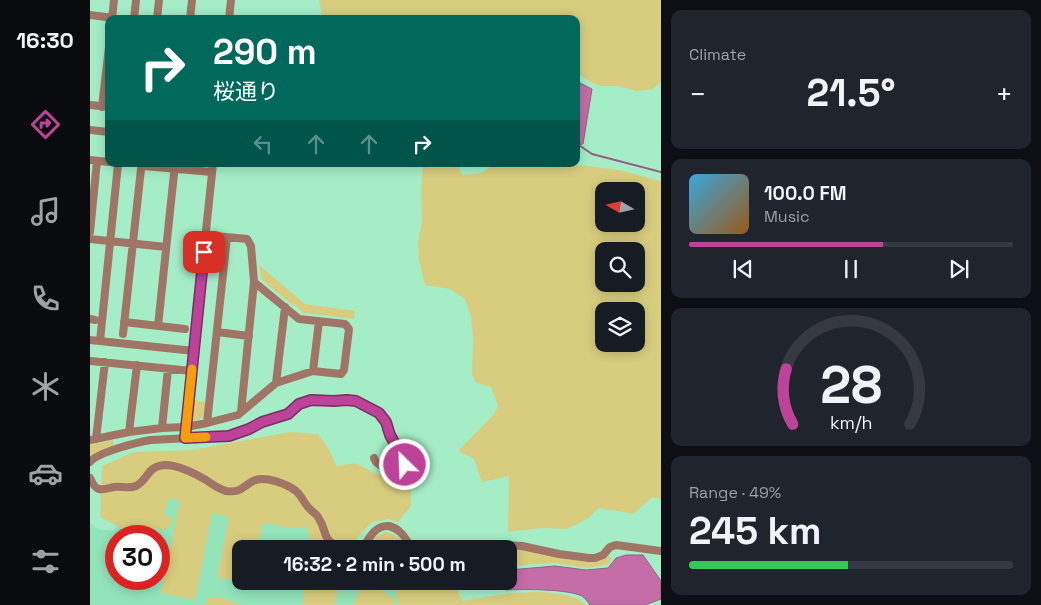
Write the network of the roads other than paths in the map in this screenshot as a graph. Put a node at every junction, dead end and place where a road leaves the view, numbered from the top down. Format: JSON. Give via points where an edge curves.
{"nodes":[{"id":1,"x":114,"y":0,"type":"edge"},
{"id":2,"x":136,"y":0,"type":"edge"},
{"id":3,"x":158,"y":0,"type":"edge"},
{"id":4,"x":192,"y":0,"type":"edge"},
{"id":5,"x":231,"y":0,"type":"edge"},
{"id":6,"x":90,"y":15,"type":"edge"},
{"id":7,"x":112,"y":15,"type":"edge"},
{"id":8,"x":134,"y":15,"type":"edge"},
{"id":9,"x":157,"y":15,"type":"edge"},
{"id":10,"x":190,"y":15,"type":"edge"},
{"id":11,"x":229,"y":15,"type":"edge"},
{"id":12,"x":105,"y":17,"type":"edge"},
{"id":13,"x":90,"y":105,"type":"edge"},
{"id":14,"x":105,"y":107,"type":"edge"},
{"id":15,"x":90,"y":130,"type":"edge"},
{"id":16,"x":105,"y":132,"type":"edge"},
{"id":17,"x":94,"y":160,"type":"edge"},
{"id":18,"x":118,"y":167,"type":"edge"},
{"id":19,"x":143,"y":167,"type":"edge"},
{"id":20,"x":175,"y":167,"type":"edge"},
{"id":21,"x":194,"y":167,"type":"edge"},
{"id":22,"x":213,"y":168,"type":"edge"},
{"id":23,"x":90,"y":232,"type":"edge"},
{"id":24,"x":206,"y":235,"type":"junction"},
{"id":25,"x":227,"y":237,"type":"junction"},
{"id":26,"x":90,"y":239,"type":"edge"},
{"id":27,"x":110,"y":241,"type":"junction"},
{"id":28,"x":133,"y":244,"type":"junction"},
{"id":29,"x":166,"y":247,"type":"junction"},
{"id":30,"x":254,"y":282,"type":"junction"},
{"id":31,"x":285,"y":306,"type":"junction"},
{"id":32,"x":318,"y":321,"type":"junction"},
{"id":33,"x":124,"y":322,"type":"junction"},
{"id":34,"x":158,"y":326,"type":"junction"},
{"id":35,"x":185,"y":329,"type":"dead end"},
{"id":36,"x":217,"y":332,"type":"junction"},
{"id":37,"x":123,"y":334,"type":"dead end"},
{"id":38,"x":249,"y":336,"type":"junction"},
{"id":39,"x":90,"y":340,"type":"edge"},
{"id":40,"x":100,"y":341,"type":"junction"},
{"id":41,"x":194,"y":351,"type":"junction"},
{"id":42,"x":90,"y":361,"type":"edge"},
{"id":43,"x":105,"y":362,"type":"junction"},
{"id":44,"x":136,"y":365,"type":"junction"},
{"id":45,"x":168,"y":369,"type":"junction"},
{"id":46,"x":313,"y":371,"type":"junction"},
{"id":47,"x":192,"y":372,"type":"junction"},
{"id":48,"x":276,"y":383,"type":"junction"},
{"id":49,"x":241,"y":412,"type":"junction"},
{"id":50,"x":207,"y":423,"type":"junction"},
{"id":51,"x":162,"y":428,"type":"junction"},
{"id":52,"x":186,"y":428,"type":"junction"},
{"id":53,"x":129,"y":432,"type":"junction"},
{"id":54,"x":185,"y":438,"type":"junction"},
{"id":55,"x":93,"y":440,"type":"edge"},
{"id":56,"x":374,"y":458,"type":"dead end"},
{"id":57,"x":90,"y":462,"type":"edge"},
{"id":58,"x":90,"y":479,"type":"edge"},
{"id":59,"x":328,"y":540,"type":"edge"},
{"id":60,"x":368,"y":540,"type":"edge"},
{"id":61,"x":406,"y":540,"type":"edge"},
{"id":62,"x":517,"y":546,"type":"edge"},
{"id":63,"x":661,"y":551,"type":"edge"}],
"edges":[{"from":1,"to":7,"type":"street"},
{"from":2,"to":8,"type":"street"},
{"from":3,"to":9,"type":"street"},
{"from":4,"to":10,"type":"street"},
{"from":5,"to":11,"type":"street"},
{"from":6,"to":12,"type":"street"},
{"from":13,"to":14,"type":"street"},
{"from":15,"to":16,"type":"street"},
{"from":17,"to":23,"type":"street"},
{"from":18,"to":27,"type":"street"},
{"from":19,"to":28,"type":"street"},
{"from":20,"to":29,"type":"street"},
{"from":21,"to":22,"type":"street"},
{"from":22,"to":24,"type":"street"},
{"from":24,"to":25,"type":"street"},
{"from":24,"to":41,"type":"street"},
{"from":25,"to":30,"type":"street","via":[[247,239],[252,246]]},
{"from":25,"to":36,"type":"street"},
{"from":26,"to":27,"type":"street"},
{"from":27,"to":28,"type":"street"},
{"from":27,"to":40,"type":"street"},
{"from":28,"to":29,"type":"street"},
{"from":28,"to":33,"type":"street"},
{"from":29,"to":34,"type":"street"},
{"from":30,"to":31,"type":"street"},
{"from":30,"to":38,"type":"street"},
{"from":31,"to":32,"type":"street","via":[[299,319]]},
{"from":31,"to":48,"type":"street"},
{"from":32,"to":46,"type":"street"},
{"from":32,"to":46,"type":"street","via":[[345,324],[349,329],[341,374]]},
{"from":33,"to":34,"type":"street"},
{"from":33,"to":37,"type":"street"},
{"from":34,"to":35,"type":"street"},
{"from":36,"to":38,"type":"street"},
{"from":36,"to":50,"type":"street"},
{"from":38,"to":49,"type":"street"},
{"from":39,"to":40,"type":"street"},
{"from":40,"to":41,"type":"street"},
{"from":41,"to":47,"type":"street"},
{"from":42,"to":43,"type":"street"},
{"from":43,"to":44,"type":"street"},
{"from":43,"to":55,"type":"street"},
{"from":44,"to":45,"type":"street"},
{"from":44,"to":53,"type":"street"},
{"from":45,"to":47,"type":"street"},
{"from":45,"to":51,"type":"street"},
{"from":46,"to":48,"type":"street"},
{"from":47,"to":52,"type":"street"},
{"from":48,"to":49,"type":"street"},
{"from":49,"to":50,"type":"street"},
{"from":50,"to":52,"type":"street"},
{"from":51,"to":52,"type":"street"},
{"from":51,"to":53,"type":"street"},
{"from":52,"to":54,"type":"street"},
{"from":53,"to":55,"type":"street"},
{"from":54,"to":56,"type":"street","via":[[229,436],[288,414],[299,404],[311,400],[347,400],[379,413],[405,465],[392,474]]},
{"from":54,"to":57,"type":"street","via":[[139,441]]},
{"from":58,"to":59,"type":"street","via":[[98,490],[128,488],[142,482],[152,470],[168,465],[236,492],[253,481],[268,479],[286,484],[297,492],[318,515]]},
{"from":60,"to":61,"type":"street","via":[[382,526],[395,528]]},
{"from":62,"to":63,"type":"street","via":[[589,558],[603,555],[616,545]]}]}
